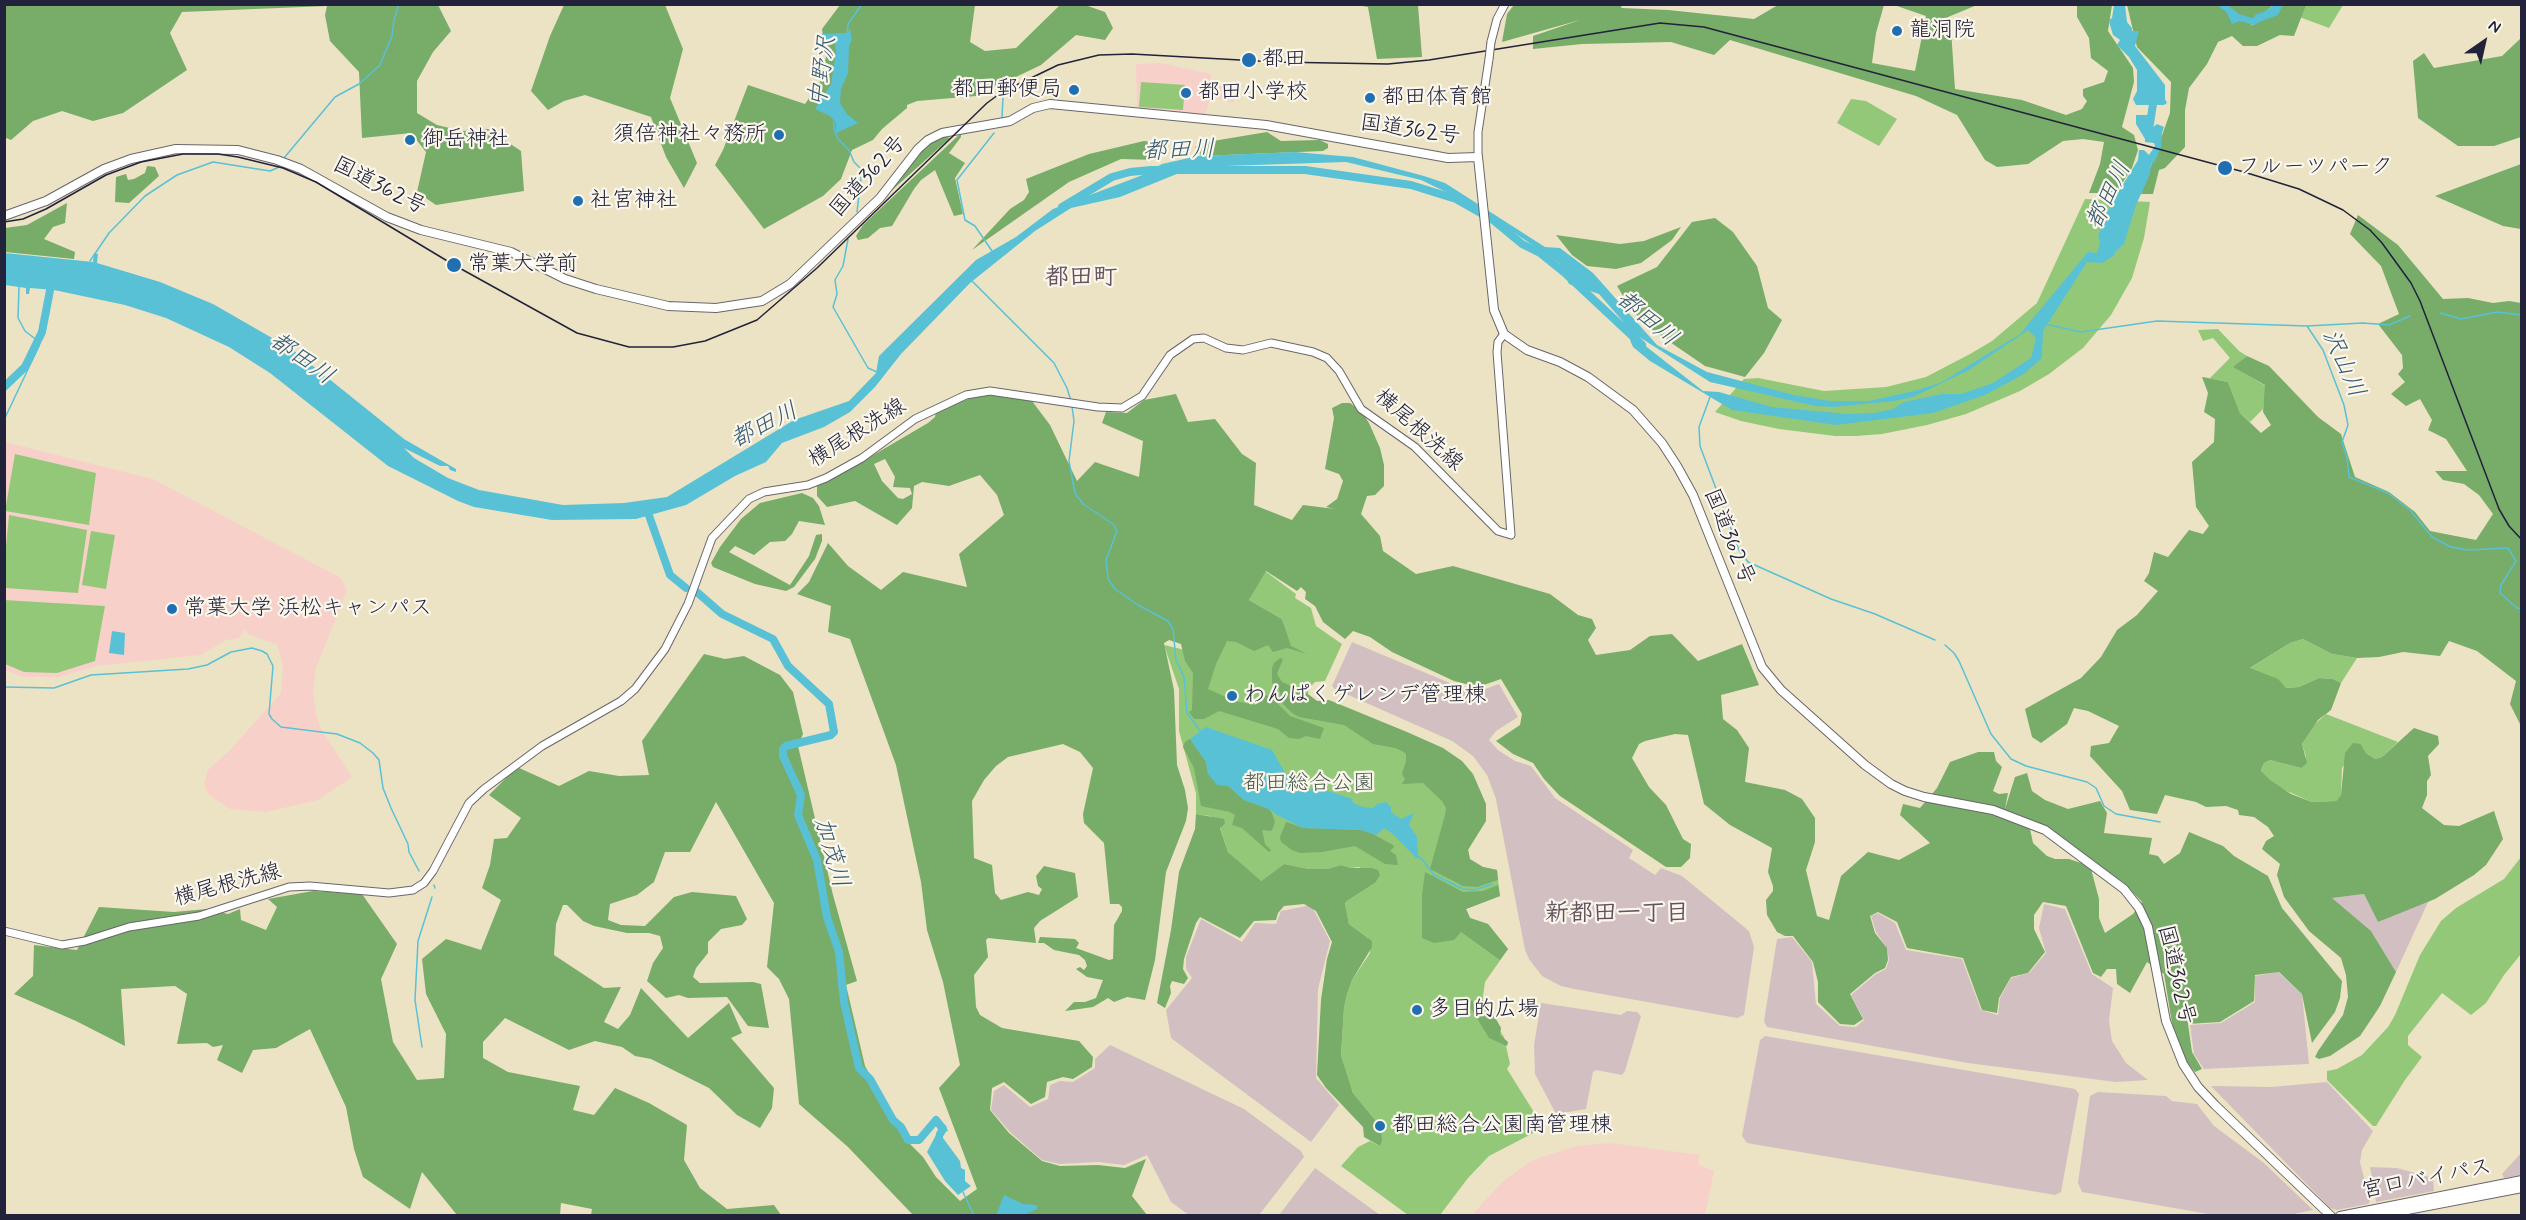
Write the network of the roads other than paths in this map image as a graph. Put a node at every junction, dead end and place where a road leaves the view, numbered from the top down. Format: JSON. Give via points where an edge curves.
{"nodes":[{"id":1,"x":1505,"y":4,"type":"edge"},
{"id":2,"x":1478,"y":157,"type":"junction"},
{"id":3,"x":4,"y":216,"type":"edge"},
{"id":4,"x":1504,"y":334,"type":"junction"},
{"id":5,"x":4,"y":931,"type":"edge"},
{"id":6,"x":2522,"y":1180,"type":"edge"},
{"id":7,"x":2522,"y":1188,"type":"edge"},
{"id":8,"x":2331,"y":1215,"type":"edge"},
{"id":9,"x":2340,"y":1215,"type":"edge"},
{"id":10,"x":2376,"y":1215,"type":"edge"}],
"edges":[{"from":1,"to":2,"type":"main road","bridge":true,"via":[[1491,42]]},
{"from":2,"to":3,"type":"highway","name":"国道362号","via":[[1448,158],[1266,125],[1050,104],[1010,121],[942,133],[928,140],[880,198],[790,284],[762,301],[716,309],[668,306],[565,279],[511,252],[421,230],[387,217],[301,169],[238,150],[176,149],[131,159],[46,201]]},
{"from":2,"to":4,"type":"highway","name":"国道362号","via":[[1494,310]]},
{"from":4,"to":5,"type":"main road","name":"横尾根洗線","via":[[1497,352],[1511,535],[1498,531],[1415,447],[1361,409],[1339,371],[1327,358],[1313,352],[1271,343],[1243,350],[1193,339],[1170,355],[1146,392],[1132,404],[1116,408],[990,391],[966,395],[915,419],[862,458],[826,478],[749,499],[712,538],[688,604],[665,649],[635,689],[542,746],[484,789],[469,803],[433,871],[414,890],[395,893],[290,887],[199,916],[62,945]]},
{"from":4,"to":8,"type":"highway","name":"国道362号","via":[[1527,350],[1588,377],[1632,410],[1662,443],[1693,495],[1762,667],[1803,711],[1879,777],[1905,791],[1993,810],[2045,830],[2124,889],[2148,927],[2166,1021],[2183,1064],[2215,1105]]},
{"from":6,"to":9,"type":"highway","name":"宮口バイパス"},
{"from":7,"to":10,"type":"highway","name":"宮口バイパス"}]}
